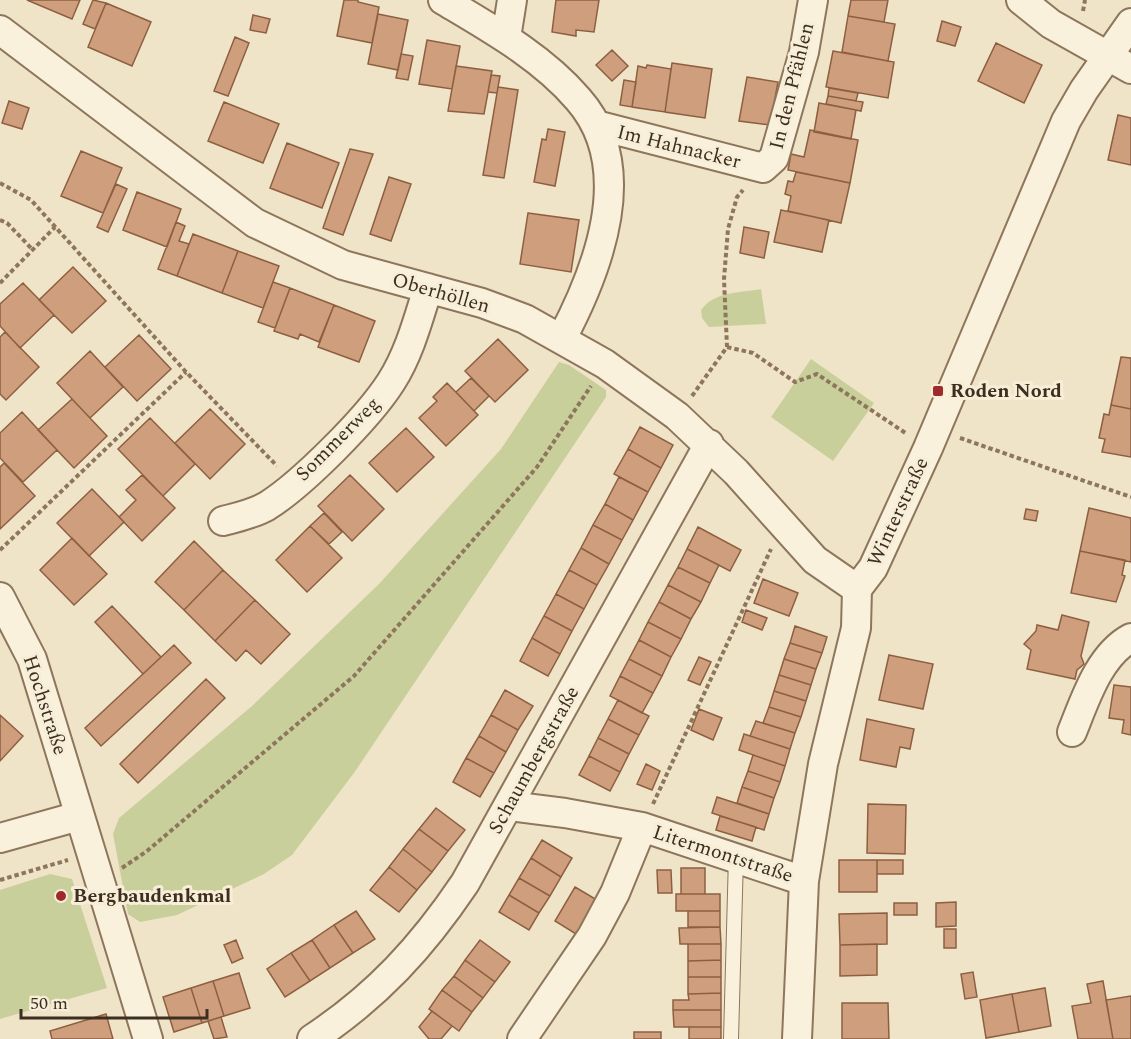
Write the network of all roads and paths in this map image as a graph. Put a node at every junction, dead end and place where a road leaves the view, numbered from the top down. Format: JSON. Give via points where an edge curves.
{"nodes":[{"id":1,"x":443,"y":0,"type":"edge"},
{"id":2,"x":512,"y":0,"type":"edge"},
{"id":3,"x":813,"y":0,"type":"edge"},
{"id":4,"x":1021,"y":0,"type":"edge"},
{"id":5,"x":1131,"y":23,"type":"edge"},
{"id":6,"x":0,"y":30,"type":"edge"},
{"id":7,"x":506,"y":38,"type":"junction"},
{"id":8,"x":1119,"y":63,"type":"edge"},
{"id":9,"x":596,"y":125,"type":"junction"},
{"id":10,"x":763,"y":168,"type":"junction"},
{"id":11,"x":0,"y":183,"type":"edge"},
{"id":12,"x":0,"y":220,"type":"edge"},
{"id":13,"x":56,"y":227,"type":"junction"},
{"id":14,"x":33,"y":250,"type":"junction"},
{"id":15,"x":0,"y":283,"type":"edge"},
{"id":16,"x":428,"y":288,"type":"junction"},
{"id":17,"x":562,"y":338,"type":"junction"},
{"id":18,"x":727,"y":347,"type":"junction"},
{"id":19,"x":605,"y":364,"type":"junction"},
{"id":20,"x":186,"y":372,"type":"junction"},
{"id":21,"x":677,"y":416,"type":"junction"},
{"id":22,"x":932,"y":439,"type":"junction"},
{"id":23,"x":709,"y":444,"type":"junction"},
{"id":24,"x":294,"y":484,"type":"junction"},
{"id":25,"x":1131,"y":497,"type":"edge"},
{"id":26,"x":223,"y":521,"type":"dead end"},
{"id":27,"x":783,"y":525,"type":"junction"},
{"id":28,"x":0,"y":550,"type":"edge"},
{"id":29,"x":857,"y":589,"type":"junction"},
{"id":30,"x":0,"y":597,"type":"edge"},
{"id":31,"x":1131,"y":638,"type":"edge"},
{"id":32,"x":1072,"y":732,"type":"dead end"},
{"id":33,"x":509,"y":806,"type":"junction"},
{"id":34,"x":79,"y":816,"type":"junction"},
{"id":35,"x":642,"y":828,"type":"junction"},
{"id":36,"x":0,"y":838,"type":"edge"},
{"id":37,"x":736,"y":857,"type":"junction"},
{"id":38,"x":97,"y":869,"type":"junction"},
{"id":39,"x":0,"y":879,"type":"edge"},
{"id":40,"x":804,"y":881,"type":"junction"},
{"id":41,"x":148,"y":1039,"type":"edge"},
{"id":42,"x":312,"y":1039,"type":"edge"},
{"id":43,"x":522,"y":1039,"type":"edge"},
{"id":44,"x":731,"y":1039,"type":"edge"},
{"id":45,"x":797,"y":1039,"type":"edge"}],
"edges":[{"from":1,"to":7,"type":"street","name":"Im Hahnacker"},
{"from":2,"to":7,"type":"street"},
{"from":3,"to":10,"type":"street","name":"In den Pfählen","via":[[804,52],[774,158]]},
{"from":4,"to":8,"type":"street","via":[[1051,24]]},
{"from":5,"to":8,"type":"street","name":"Winterstraße"},
{"from":6,"to":16,"type":"street","name":"Oberhöllen","via":[[255,223],[344,265]]},
{"from":7,"to":9,"type":"street","name":"Im Hahnacker","via":[[563,84]]},
{"from":8,"to":22,"type":"street","name":"Winterstraße","via":[[1066,121]]},
{"from":9,"to":10,"type":"street","name":"Im Hahnacker"},
{"from":9,"to":17,"type":"street","name":"Im Hahnacker","via":[[606,160],[609,196],[604,236],[585,295]]},
{"from":10,"to":18,"type":"path","via":[[737,197],[728,229],[724,279]]},
{"from":11,"to":13,"type":"path","via":[[32,200]]},
{"from":12,"to":14,"type":"path"},
{"from":13,"to":14,"type":"path"},
{"from":13,"to":20,"type":"path"},
{"from":14,"to":15,"type":"path"},
{"from":16,"to":17,"type":"street","name":"Oberhöllen","via":[[482,303]]},
{"from":16,"to":24,"type":"street","name":"Sommerweg","via":[[406,354],[392,381],[358,422]]},
{"from":17,"to":19,"type":"street","name":"Oberhöllen"},
{"from":18,"to":21,"type":"path"},
{"from":18,"to":22,"type":"path","via":[[753,353],[795,382],[817,374]]},
{"from":19,"to":21,"type":"street","name":"Oberhöllen"},
{"from":19,"to":38,"type":"path","via":[[537,467],[354,676],[147,851]]},
{"from":20,"to":24,"type":"path"},
{"from":20,"to":28,"type":"path"},
{"from":21,"to":23,"type":"street","name":"Oberhöllen"},
{"from":22,"to":25,"type":"path"},
{"from":22,"to":29,"type":"street","name":"Winterstraße","via":[[873,568]]},
{"from":23,"to":27,"type":"street","name":"Oberhöllen"},
{"from":23,"to":33,"type":"street","name":"Schaumbergstraße"},
{"from":24,"to":26,"type":"street","name":"Sommerweg","via":[[267,506]]},
{"from":27,"to":29,"type":"street","name":"Oberhöllen","via":[[824,568]]},
{"from":27,"to":35,"type":"path"},
{"from":29,"to":40,"type":"street","name":"Winterstraße","via":[[856,628],[823,764]]},
{"from":30,"to":34,"type":"street","name":"Hochstraße","via":[[32,659]]},
{"from":31,"to":32,"type":"street","via":[[1114,650],[1102,668]]},
{"from":33,"to":35,"type":"street","name":"Litermontstraße"},
{"from":33,"to":42,"type":"street","name":"Schaumbergstraße","via":[[465,883],[418,949],[358,1004]]},
{"from":34,"to":36,"type":"street"},
{"from":34,"to":38,"type":"street","name":"Hochstraße"},
{"from":35,"to":37,"type":"street","name":"Litermontstraße"},
{"from":35,"to":43,"type":"street","name":"Litermontstraße","via":[[592,936]]},
{"from":37,"to":40,"type":"street","name":"Litermontstraße"},
{"from":37,"to":44,"type":"lane"},
{"from":38,"to":39,"type":"path","via":[[70,859]]},
{"from":38,"to":41,"type":"street","name":"Hochstraße"},
{"from":40,"to":45,"type":"street","name":"Winterstraße"}]}
